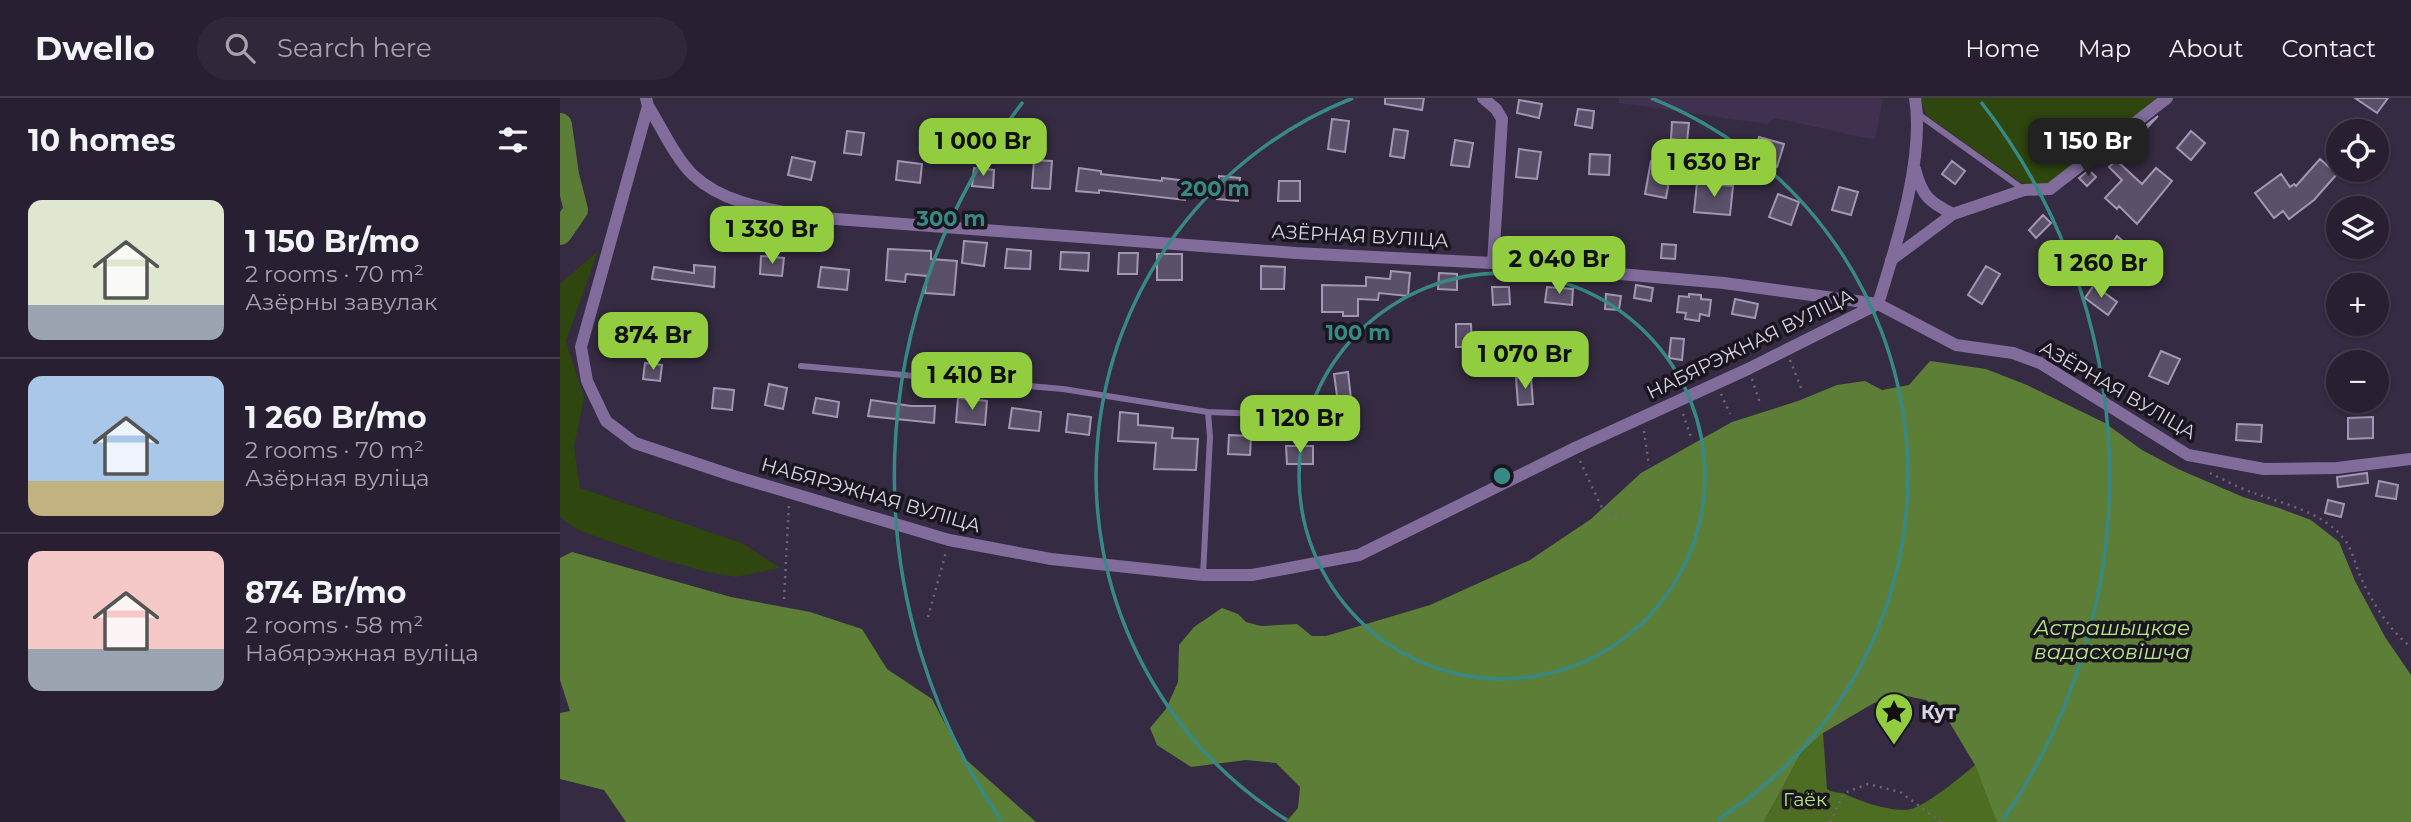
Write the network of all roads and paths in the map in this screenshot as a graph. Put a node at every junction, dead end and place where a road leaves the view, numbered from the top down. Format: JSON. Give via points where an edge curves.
{"nodes":[{"id":1,"x":1483,"y":98,"type":"edge"},
{"id":2,"x":1915,"y":98,"type":"edge"},
{"id":3,"x":2167,"y":98,"type":"edge"},
{"id":4,"x":647,"y":102,"type":"edge"},
{"id":5,"x":1918,"y":114,"type":"junction"},
{"id":6,"x":1914,"y":165,"type":"junction"},
{"id":7,"x":2024,"y":190,"type":"junction"},
{"id":8,"x":1953,"y":214,"type":"junction"},
{"id":9,"x":1891,"y":260,"type":"junction"},
{"id":10,"x":1493,"y":263,"type":"junction"},
{"id":11,"x":1878,"y":304,"type":"junction"},
{"id":12,"x":1785,"y":351,"type":"junction"},
{"id":13,"x":801,"y":366,"type":"dead end"},
{"id":14,"x":1748,"y":369,"type":"junction"},
{"id":15,"x":1717,"y":384,"type":"junction"},
{"id":16,"x":1802,"y":390,"type":"dead end"},
{"id":17,"x":1679,"y":401,"type":"junction"},
{"id":18,"x":1760,"y":403,"type":"dead end"},
{"id":19,"x":1208,"y":412,"type":"junction"},
{"id":20,"x":1264,"y":414,"type":"dead end"},
{"id":21,"x":1730,"y":414,"type":"dead end"},
{"id":22,"x":1642,"y":417,"type":"junction"},
{"id":23,"x":1691,"y":437,"type":"dead end"},
{"id":24,"x":1575,"y":448,"type":"junction"},
{"id":25,"x":2411,"y":458,"type":"edge"},
{"id":26,"x":1649,"y":466,"type":"dead end"},
{"id":27,"x":2205,"y":471,"type":"dead end"},
{"id":28,"x":790,"y":493,"type":"junction"},
{"id":29,"x":1630,"y":516,"type":"dead end"},
{"id":30,"x":949,"y":540,"type":"junction"},
{"id":31,"x":1203,"y":575,"type":"junction"},
{"id":32,"x":784,"y":599,"type":"dead end"},
{"id":33,"x":928,"y":617,"type":"dead end"},
{"id":34,"x":2411,"y":647,"type":"edge"},
{"id":35,"x":1830,"y":822,"type":"edge"},
{"id":36,"x":1941,"y":822,"type":"edge"}],
"edges":[{"from":1,"to":10,"type":"street","via":[[1502,119]]},
{"from":2,"to":5,"type":"street"},
{"from":3,"to":7,"type":"street","via":[[2050,190]]},
{"from":4,"to":10,"type":"street","name":"АЗЁРНАЯ ВУЛІЦА","via":[[691,174],[716,192],[809,217]]},
{"from":4,"to":28,"type":"street","name":"НАБЯРЭЖНАЯ ВУЛІЦА","via":[[581,347],[587,381],[606,421],[635,443]]},
{"from":5,"to":6,"type":"street"},
{"from":5,"to":7,"type":"lane"},
{"from":6,"to":8,"type":"street","via":[[1927,198]]},
{"from":6,"to":9,"type":"street"},
{"from":7,"to":8,"type":"street"},
{"from":8,"to":9,"type":"street"},
{"from":9,"to":11,"type":"street"},
{"from":10,"to":11,"type":"street","name":"АЗЁРНАЯ ВУЛІЦА","via":[[1724,283]]},
{"from":11,"to":12,"type":"street","name":"НАБЯРЭЖНАЯ ВУЛІЦА"},
{"from":11,"to":25,"type":"street","name":"АЗЁРНАЯ ВУЛІЦА","via":[[1956,345],[2012,353],[2040,363],[2188,454],[2264,469],[2337,468]]},
{"from":12,"to":14,"type":"street","name":"НАБЯРЭЖНАЯ ВУЛІЦА"},
{"from":12,"to":16,"type":"path"},
{"from":13,"to":19,"type":"lane","via":[[1063,389]]},
{"from":14,"to":15,"type":"street","name":"НАБЯРЭЖНАЯ ВУЛІЦА"},
{"from":14,"to":18,"type":"path"},
{"from":15,"to":17,"type":"street","name":"НАБЯРЭЖНАЯ ВУЛІЦА"},
{"from":15,"to":21,"type":"path"},
{"from":17,"to":22,"type":"street","name":"НАБЯРЭЖНАЯ ВУЛІЦА"},
{"from":17,"to":23,"type":"path"},
{"from":19,"to":20,"type":"lane"},
{"from":19,"to":31,"type":"lane"},
{"from":22,"to":24,"type":"street","name":"НАБЯРЭЖНАЯ ВУЛІЦА"},
{"from":22,"to":26,"type":"path"},
{"from":24,"to":29,"type":"path","via":[[1602,508]]},
{"from":24,"to":31,"type":"street","name":"НАБЯРЭЖНАЯ ВУЛІЦА","via":[[1359,555],[1252,575]]},
{"from":27,"to":34,"type":"path","via":[[2315,516],[2337,531],[2393,631]]},
{"from":28,"to":30,"type":"street","name":"НАБЯРЭЖНАЯ ВУЛІЦА"},
{"from":28,"to":32,"type":"path"},
{"from":30,"to":31,"type":"street","name":"НАБЯРЭЖНАЯ ВУЛІЦА","via":[[1051,559]]},
{"from":30,"to":33,"type":"path"},
{"from":35,"to":36,"type":"path","via":[[1844,793],[1868,784],[1900,792]]}]}
